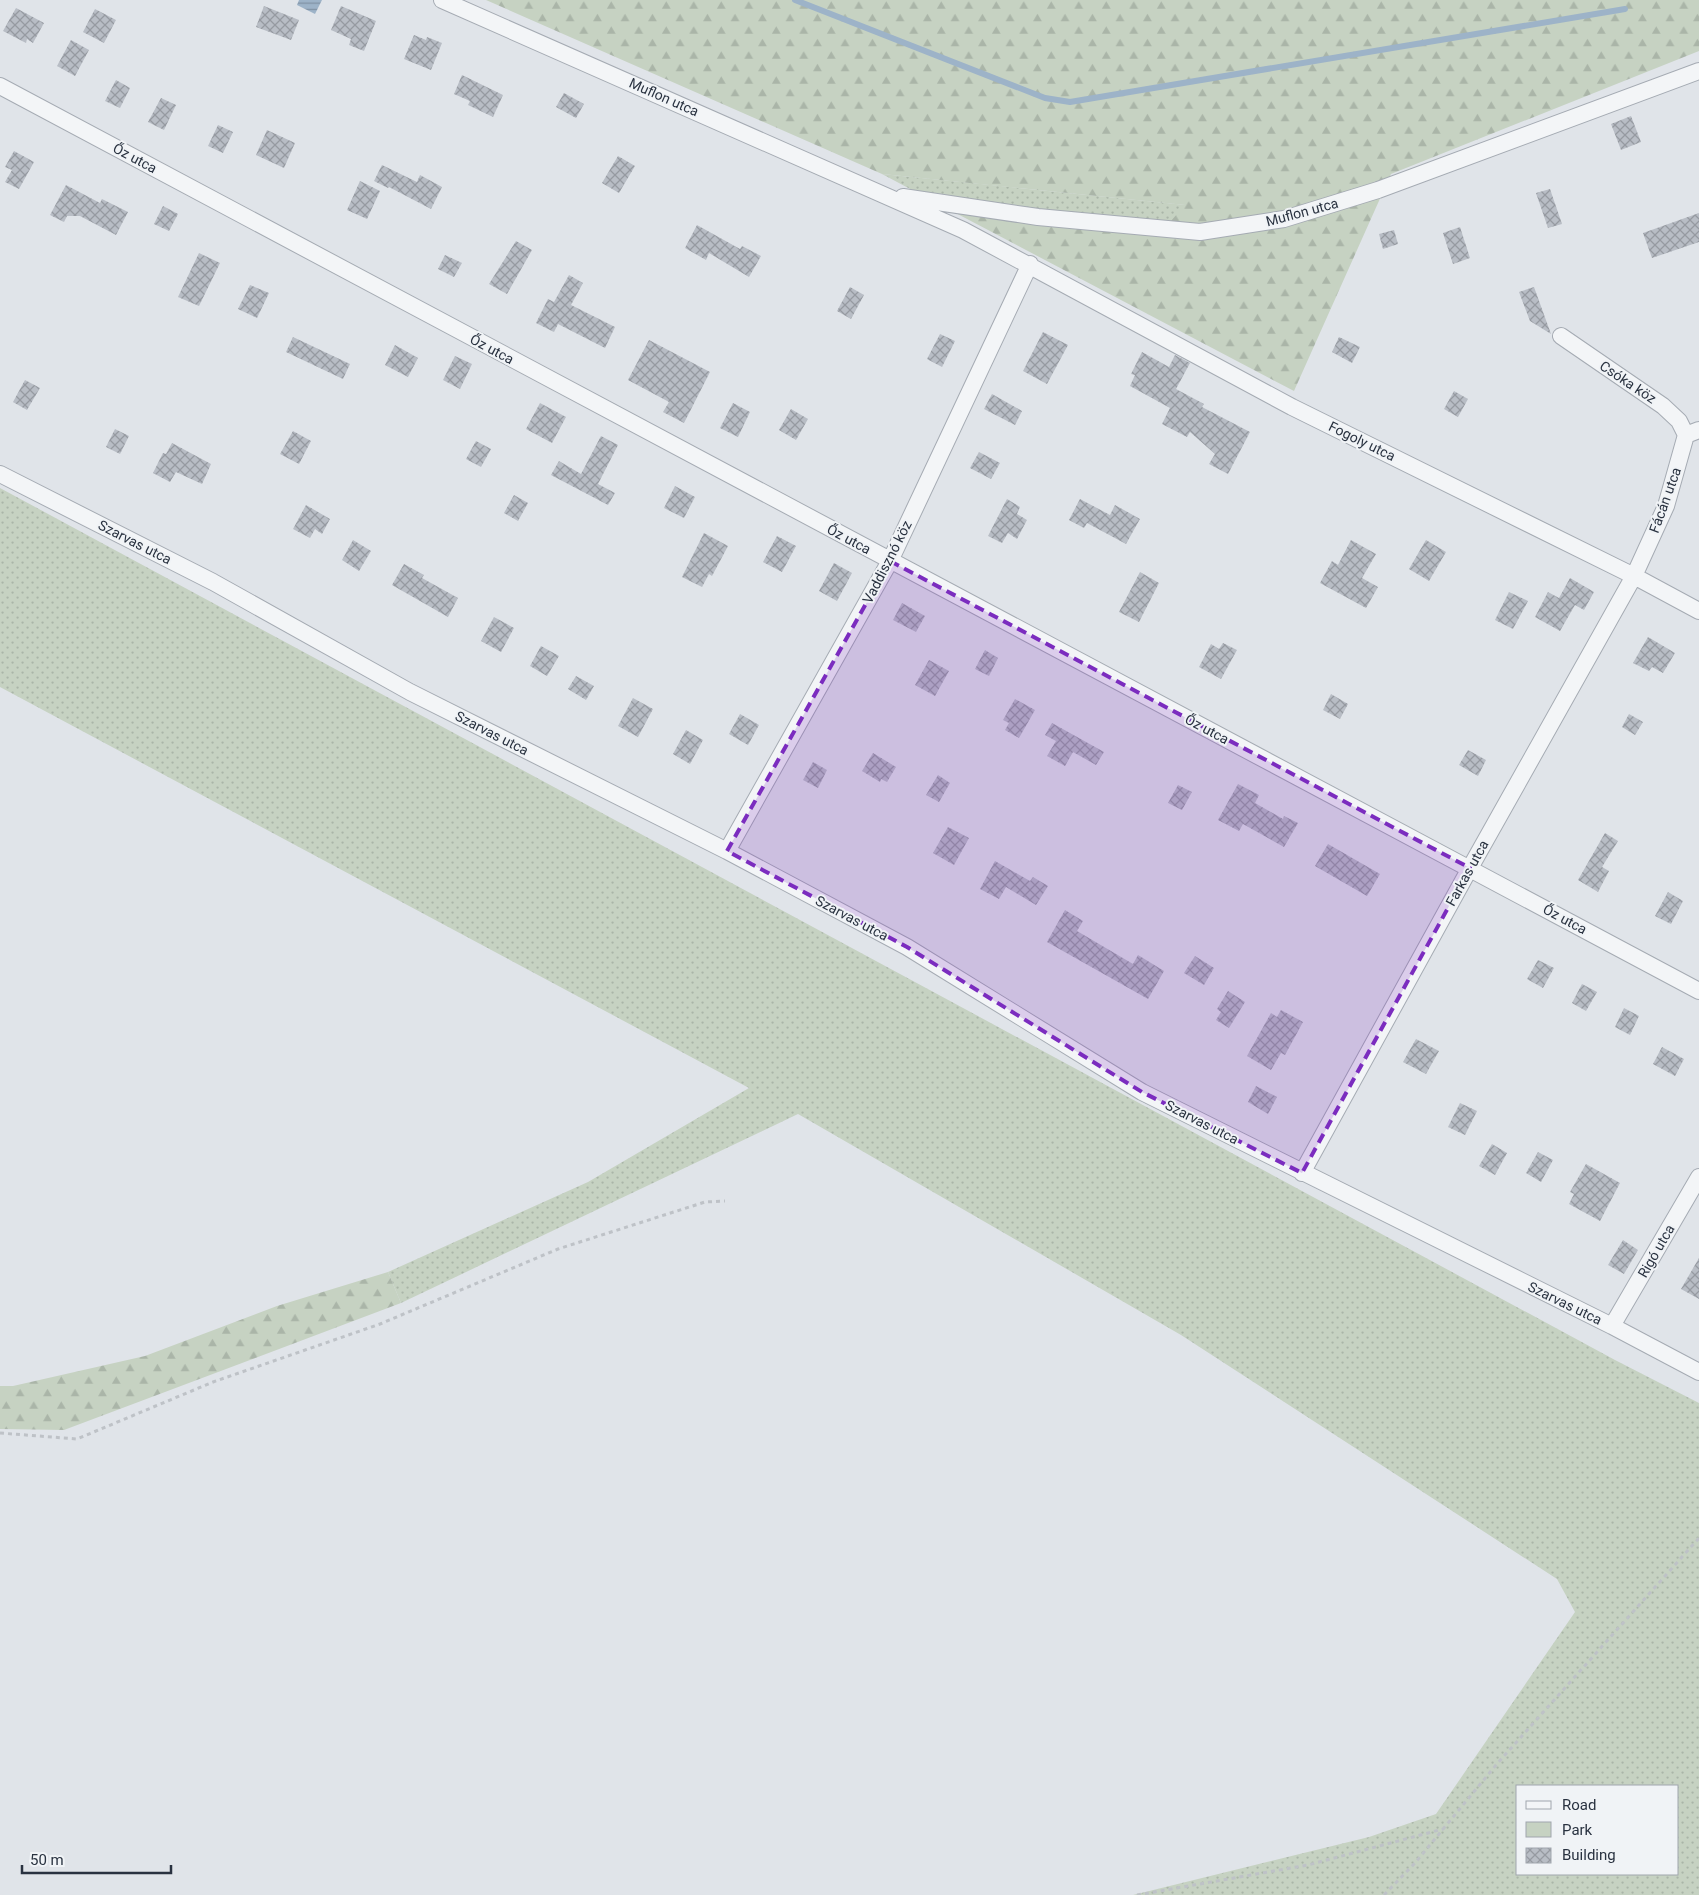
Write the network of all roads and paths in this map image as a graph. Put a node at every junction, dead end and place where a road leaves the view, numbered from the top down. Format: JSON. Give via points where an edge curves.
{"nodes":[{"id":1,"x":442,"y":0,"type":"edge"},
{"id":2,"x":1699,"y":71,"type":"edge"},
{"id":3,"x":0,"y":86,"type":"edge"},
{"id":4,"x":886,"y":194,"type":"junction"},
{"id":5,"x":1030,"y":264,"type":"junction"},
{"id":6,"x":1561,"y":336,"type":"dead end"},
{"id":7,"x":1693,"y":433,"type":"edge"},
{"id":8,"x":0,"y":474,"type":"edge"},
{"id":9,"x":890,"y":561,"type":"junction"},
{"id":10,"x":1634,"y":576,"type":"junction"},
{"id":11,"x":1699,"y":611,"type":"edge"},
{"id":12,"x":727,"y":851,"type":"junction"},
{"id":13,"x":1470,"y":868,"type":"junction"},
{"id":14,"x":1699,"y":991,"type":"edge"},
{"id":15,"x":1302,"y":1173,"type":"junction"},
{"id":16,"x":1699,"y":1177,"type":"edge"},
{"id":17,"x":725,"y":1201,"type":"dead end"},
{"id":18,"x":1612,"y":1326,"type":"junction"},
{"id":19,"x":1699,"y":1372,"type":"edge"},
{"id":20,"x":0,"y":1433,"type":"edge"},
{"id":21,"x":1699,"y":1538,"type":"edge"},
{"id":22,"x":1444,"y":1829,"type":"junction"},
{"id":23,"x":1137,"y":1895,"type":"edge"},
{"id":24,"x":1384,"y":1895,"type":"edge"}],
"edges":[{"from":1,"to":4,"type":"street","name":"Muflon utca"},
{"from":2,"to":4,"type":"street","name":"Muflon utca","via":[[1378,190],[1284,219],[1200,232],[1038,217]]},
{"from":3,"to":9,"type":"street","name":"Őz utca"},
{"from":4,"to":5,"type":"street","name":"Muflon utca"},
{"from":5,"to":9,"type":"street","name":"Vaddisznó köz"},
{"from":5,"to":10,"type":"street","name":"Fogoly utca","via":[[1292,406]]},
{"from":6,"to":7,"type":"street","name":"Csóka köz","via":[[1663,406]]},
{"from":7,"to":10,"type":"street","name":"Fácán utca","via":[[1666,506]]},
{"from":8,"to":12,"type":"street","name":"Szarvas utca","via":[[213,582],[410,692]]},
{"from":9,"to":12,"type":"street","name":"Vaddisznó köz"},
{"from":9,"to":13,"type":"street","name":"Őz utca"},
{"from":10,"to":11,"type":"street","name":"Fogoly utca"},
{"from":10,"to":13,"type":"street","name":"Farkas utca"},
{"from":12,"to":15,"type":"street","name":"Szarvas utca","via":[[907,947],[1142,1092]]},
{"from":13,"to":14,"type":"street","name":"Őz utca"},
{"from":13,"to":15,"type":"street","name":"Farkas utca"},
{"from":15,"to":18,"type":"street","name":"Szarvas utca"},
{"from":16,"to":18,"type":"street","name":"Rigó utca"},
{"from":17,"to":20,"type":"path","via":[[705,1202],[558,1249],[380,1324],[213,1382],[77,1439]]},
{"from":18,"to":19,"type":"street","name":"Szarvas utca"},
{"from":21,"to":22,"type":"path","via":[[1496,1765]]},
{"from":22,"to":23,"type":"path","via":[[1308,1865]]},
{"from":22,"to":24,"type":"path","via":[[1416,1864]]}]}
